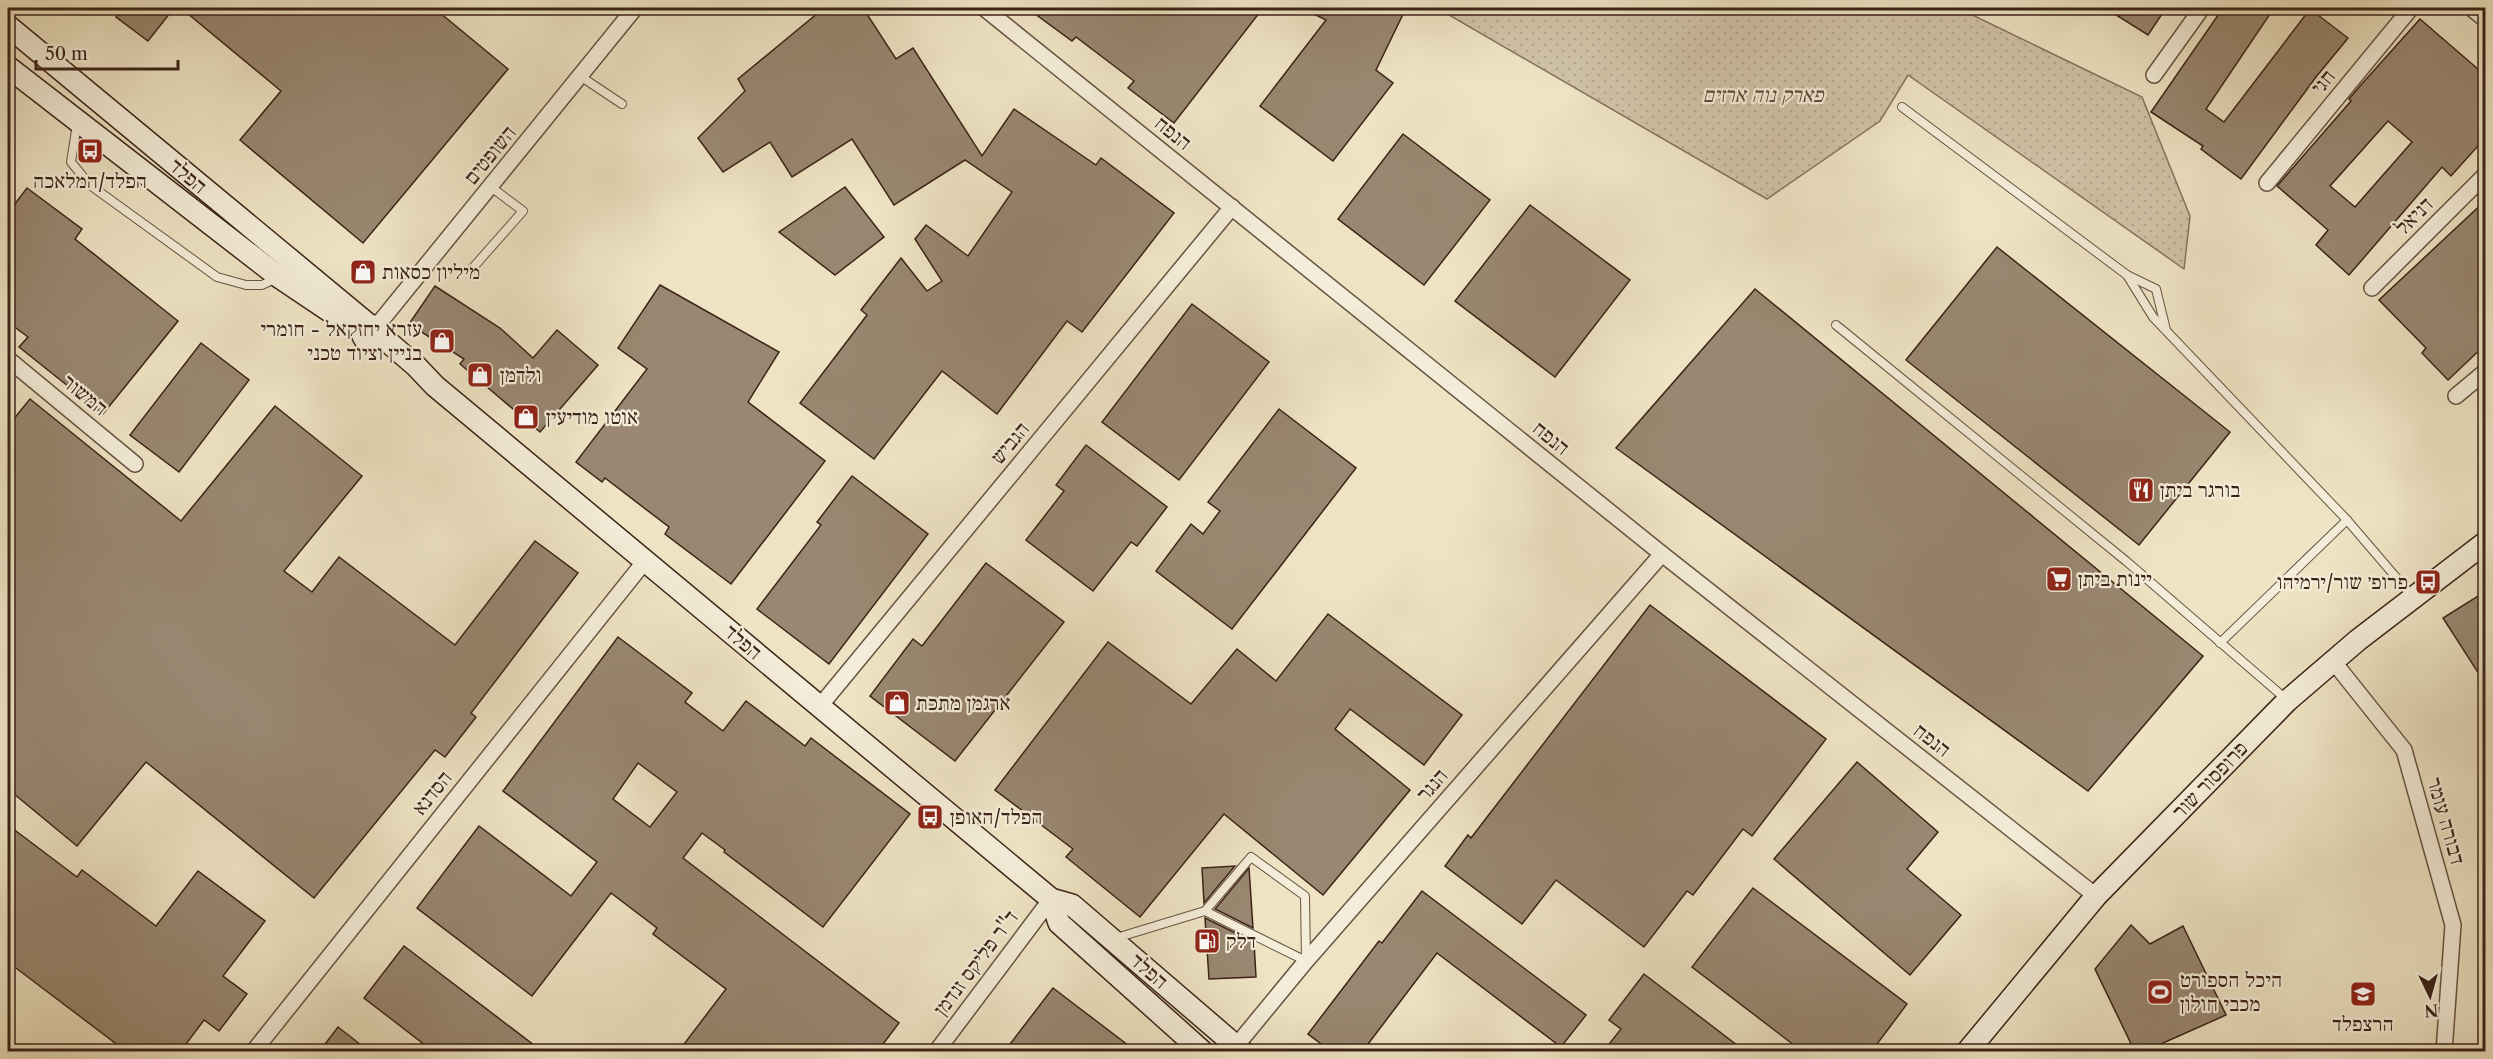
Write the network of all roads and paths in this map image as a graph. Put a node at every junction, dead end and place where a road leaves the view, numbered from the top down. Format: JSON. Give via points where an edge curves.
{"nodes":[{"id":1,"x":635,"y":8,"type":"edge"},
{"id":2,"x":984,"y":8,"type":"edge"},
{"id":3,"x":2202,"y":8,"type":"edge"},
{"id":4,"x":2411,"y":8,"type":"edge"},
{"id":5,"x":2471,"y":8,"type":"edge"},
{"id":6,"x":2486,"y":20,"type":"edge"},
{"id":7,"x":8,"y":26,"type":"edge"},
{"id":8,"x":10,"y":73,"type":"edge"},
{"id":9,"x":2154,"y":75,"type":"dead end"},
{"id":10,"x":580,"y":76,"type":"junction"},
{"id":11,"x":622,"y":104,"type":"dead end"},
{"id":12,"x":1902,"y":106,"type":"dead end"},
{"id":13,"x":77,"y":122,"type":"junction"},
{"id":14,"x":2486,"y":174,"type":"edge"},
{"id":15,"x":2267,"y":183,"type":"dead end"},
{"id":16,"x":491,"y":187,"type":"junction"},
{"id":17,"x":1232,"y":207,"type":"junction"},
{"id":18,"x":470,"y":271,"type":"dead end"},
{"id":19,"x":2127,"y":275,"type":"junction"},
{"id":20,"x":279,"y":277,"type":"junction"},
{"id":21,"x":2372,"y":288,"type":"dead end"},
{"id":22,"x":1836,"y":325,"type":"dead end"},
{"id":23,"x":2166,"y":331,"type":"junction"},
{"id":24,"x":372,"y":333,"type":"junction"},
{"id":25,"x":8,"y":359,"type":"edge"},
{"id":26,"x":2486,"y":371,"type":"edge"},
{"id":27,"x":2456,"y":396,"type":"dead end"},
{"id":28,"x":135,"y":464,"type":"dead end"},
{"id":29,"x":2347,"y":520,"type":"junction"},
{"id":30,"x":2486,"y":542,"type":"edge"},
{"id":31,"x":1662,"y":554,"type":"junction"},
{"id":32,"x":645,"y":561,"type":"junction"},
{"id":33,"x":2413,"y":597,"type":"junction"},
{"id":34,"x":2220,"y":643,"type":"junction"},
{"id":35,"x":2333,"y":661,"type":"junction"},
{"id":36,"x":2287,"y":700,"type":"junction"},
{"id":37,"x":820,"y":706,"type":"junction"},
{"id":38,"x":2096,"y":896,"type":"junction"},
{"id":39,"x":1051,"y":899,"type":"junction"},
{"id":40,"x":1205,"y":911,"type":"junction"},
{"id":41,"x":1112,"y":939,"type":"junction"},
{"id":42,"x":1306,"y":961,"type":"junction"},
{"id":43,"x":1240,"y":1049,"type":"edge"},
{"id":44,"x":252,"y":1052,"type":"edge"},
{"id":45,"x":936,"y":1052,"type":"edge"},
{"id":46,"x":1203,"y":1052,"type":"edge"},
{"id":47,"x":1967,"y":1052,"type":"edge"},
{"id":48,"x":2444,"y":1052,"type":"edge"}],
"edges":[{"from":1,"to":10,"type":"street","name":"השופטים"},
{"from":2,"to":17,"type":"street","name":"הנפח"},
{"from":3,"to":9,"type":"street"},
{"from":4,"to":15,"type":"street","name":"חגי"},
{"from":5,"to":6,"type":"street"},
{"from":7,"to":24,"type":"street","name":"הפלד"},
{"from":8,"to":13,"type":"street","name":"הפלד"},
{"from":10,"to":11,"type":"lane"},
{"from":10,"to":16,"type":"street","name":"השופטים"},
{"from":12,"to":19,"type":"lane"},
{"from":13,"to":20,"type":"street","name":"הפלד"},
{"from":13,"to":20,"type":"lane","via":[[71,162],[90,185],[217,277],[246,285],[262,285]]},
{"from":14,"to":21,"type":"street","name":"דניאל"},
{"from":16,"to":18,"type":"lane","via":[[523,211]]},
{"from":16,"to":24,"type":"street","name":"השופטים"},
{"from":17,"to":31,"type":"street","name":"הנפח"},
{"from":17,"to":37,"type":"street","name":"הגביש"},
{"from":19,"to":23,"type":"lane","via":[[2152,317]]},
{"from":19,"to":23,"type":"lane","via":[[2156,289]]},
{"from":20,"to":24,"type":"street","name":"הפלד"},
{"from":22,"to":34,"type":"lane","via":[[2126,561]]},
{"from":23,"to":29,"type":"lane"},
{"from":24,"to":32,"type":"street","name":"הפלד"},
{"from":25,"to":28,"type":"street","name":"המשור"},
{"from":26,"to":27,"type":"street"},
{"from":29,"to":33,"type":"lane"},
{"from":29,"to":34,"type":"lane"},
{"from":30,"to":33,"type":"street","name":"פרופסור שור"},
{"from":31,"to":38,"type":"street","name":"הנפח"},
{"from":31,"to":42,"type":"street","name":"הנגר"},
{"from":32,"to":37,"type":"street","name":"הפלד"},
{"from":32,"to":44,"type":"street","name":"הסדנא"},
{"from":33,"to":35,"type":"street","name":"פרופסור שור"},
{"from":34,"to":36,"type":"lane"},
{"from":35,"to":36,"type":"street","name":"פרופסור שור"},
{"from":35,"to":48,"type":"street","name":"דבורה עומר","via":[[2404,750],[2453,925]]},
{"from":36,"to":38,"type":"street","name":"פרופסור שור"},
{"from":37,"to":39,"type":"street","name":"הפלד"},
{"from":38,"to":47,"type":"street","name":"פרופסור שור"},
{"from":39,"to":41,"type":"street","name":"הפלד","via":[[1072,905]]},
{"from":39,"to":45,"type":"street","name":"ד''ר פליקס זנדמן"},
{"from":39,"to":46,"type":"street","name":"הפלד","via":[[1059,923]]},
{"from":40,"to":41,"type":"lane"},
{"from":40,"to":42,"type":"lane"},
{"from":40,"to":42,"type":"lane","via":[[1251,857],[1305,896]]},
{"from":41,"to":43,"type":"street","name":"הפלד"},
{"from":42,"to":43,"type":"street","name":"הנגר"}]}
